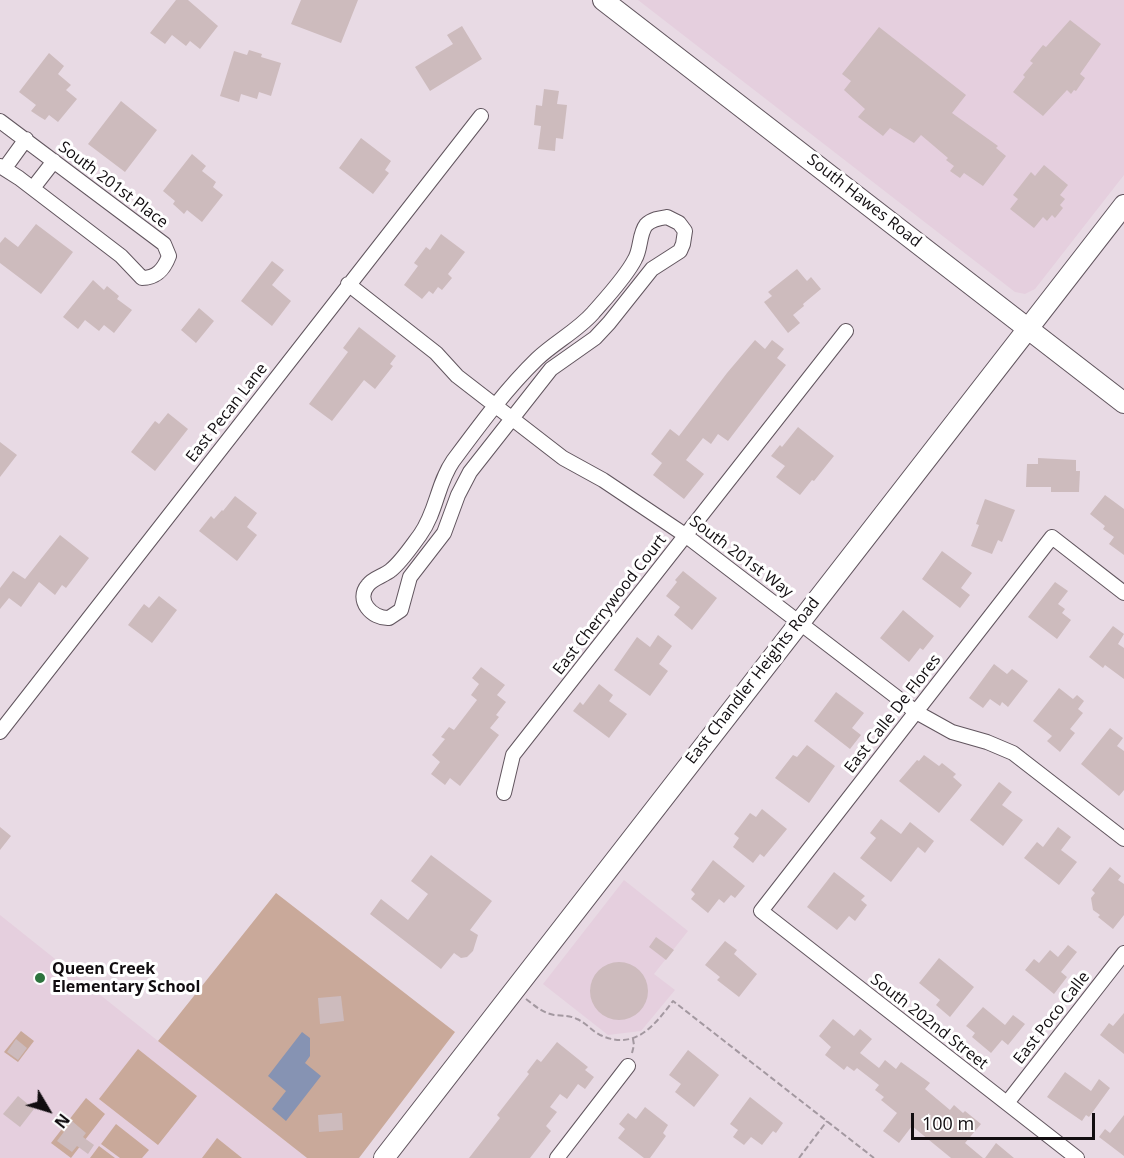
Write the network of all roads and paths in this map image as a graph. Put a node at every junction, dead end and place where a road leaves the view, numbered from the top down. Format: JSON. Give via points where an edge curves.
{"nodes":[{"id":1,"x":603,"y":0,"type":"edge"},
{"id":2,"x":481,"y":116,"type":"dead end"},
{"id":3,"x":0,"y":121,"type":"edge"},
{"id":4,"x":26,"y":139,"type":"junction"},
{"id":5,"x":54,"y":160,"type":"junction"},
{"id":6,"x":2,"y":167,"type":"edge"},
{"id":7,"x":33,"y":188,"type":"junction"},
{"id":8,"x":1124,"y":205,"type":"edge"},
{"id":9,"x":623,"y":276,"type":"junction"},
{"id":10,"x":348,"y":284,"type":"junction"},
{"id":11,"x":637,"y":287,"type":"junction"},
{"id":12,"x":1029,"y":328,"type":"junction"},
{"id":13,"x":846,"y":331,"type":"dead end"},
{"id":14,"x":540,"y":357,"type":"junction"},
{"id":15,"x":551,"y":369,"type":"junction"},
{"id":16,"x":1124,"y":403,"type":"edge"},
{"id":17,"x":496,"y":406,"type":"junction"},
{"id":18,"x":512,"y":418,"type":"junction"},
{"id":19,"x":434,"y":510,"type":"junction"},
{"id":20,"x":452,"y":516,"type":"junction"},
{"id":21,"x":685,"y":535,"type":"junction"},
{"id":22,"x":1124,"y":593,"type":"edge"},
{"id":23,"x":799,"y":622,"type":"junction"},
{"id":24,"x":916,"y":712,"type":"junction"},
{"id":25,"x":0,"y":732,"type":"edge"},
{"id":26,"x":504,"y":793,"type":"dead end"},
{"id":27,"x":1124,"y":839,"type":"edge"},
{"id":28,"x":761,"y":911,"type":"joint"},
{"id":29,"x":1124,"y":953,"type":"edge"},
{"id":30,"x":514,"y":990,"type":"junction"},
{"id":31,"x":633,"y":1038,"type":"junction"},
{"id":32,"x":628,"y":1066,"type":"joint"},
{"id":33,"x":1007,"y":1103,"type":"junction"},
{"id":34,"x":827,"y":1121,"type":"junction"},
{"id":35,"x":384,"y":1158,"type":"edge"},
{"id":36,"x":557,"y":1158,"type":"edge"},
{"id":37,"x":799,"y":1158,"type":"edge"},
{"id":38,"x":874,"y":1158,"type":"edge"},
{"id":39,"x":1077,"y":1158,"type":"edge"}],
"edges":[{"from":1,"to":12,"type":"main road","name":"South Hawes Road"},
{"from":2,"to":10,"type":"street","name":"East Pecan Lane"},
{"from":3,"to":4,"type":"street","name":"South 201st Place"},
{"from":4,"to":5,"type":"street","name":"South 201st Place"},
{"from":4,"to":6,"type":"street"},
{"from":5,"to":7,"type":"street"},
{"from":5,"to":7,"type":"street","name":"South 201st Place","via":[[164,244],[169,256],[161,272],[142,278],[121,256]]},
{"from":6,"to":7,"type":"street","name":"South 201st Place"},
{"from":8,"to":12,"type":"main road","name":"East Chandler Heights Road"},
{"from":9,"to":11,"type":"street"},
{"from":9,"to":11,"type":"street","via":[[636,258],[648,223],[667,217],[679,222],[685,231],[680,251],[652,268]]},
{"from":9,"to":14,"type":"street","via":[[584,322]]},
{"from":10,"to":17,"type":"street","name":"South 201st Way"},
{"from":10,"to":25,"type":"street","name":"East Pecan Lane"},
{"from":11,"to":15,"type":"street","via":[[594,338]]},
{"from":12,"to":16,"type":"main road","name":"South Hawes Road"},
{"from":12,"to":23,"type":"main road","name":"East Chandler Heights Road"},
{"from":13,"to":21,"type":"street","name":"East Cherrywood Court"},
{"from":14,"to":15,"type":"street"},
{"from":14,"to":17,"type":"street"},
{"from":15,"to":18,"type":"street"},
{"from":17,"to":18,"type":"street","name":"South 201st Way"},
{"from":17,"to":19,"type":"street","via":[[452,464]]},
{"from":18,"to":20,"type":"street","via":[[466,479]]},
{"from":18,"to":21,"type":"street","name":"South 201st Way","via":[[563,458]]},
{"from":19,"to":20,"type":"street"},
{"from":19,"to":20,"type":"street","via":[[396,566],[367,585],[363,599],[375,615],[389,618],[401,610],[410,577],[444,533]]},
{"from":21,"to":23,"type":"street","name":"South 201st Way"},
{"from":21,"to":26,"type":"street","name":"East Cherrywood Court","via":[[513,755]]},
{"from":22,"to":24,"type":"street","name":"East Calle De Flores","via":[[1052,537]]},
{"from":23,"to":24,"type":"street","name":"South 201st Way"},
{"from":23,"to":30,"type":"main road","name":"East Chandler Heights Road"},
{"from":24,"to":27,"type":"street","name":"South 201st Way","via":[[952,732],[1013,753]]},
{"from":24,"to":28,"type":"street","name":"East Calle De Flores"},
{"from":28,"to":33,"type":"street","name":"South 202nd Street"},
{"from":29,"to":33,"type":"street","name":"East Poco Calle"},
{"from":30,"to":31,"type":"path","via":[[540,1010],[579,1019],[610,1039]]},
{"from":30,"to":35,"type":"main road","name":"East Chandler Heights Road"},
{"from":31,"to":32,"type":"path"},
{"from":31,"to":34,"type":"path","via":[[657,1022],[673,1001]]},
{"from":32,"to":36,"type":"street"},
{"from":33,"to":39,"type":"street","name":"South 202nd Street"},
{"from":34,"to":37,"type":"path"},
{"from":34,"to":38,"type":"path"}]}
